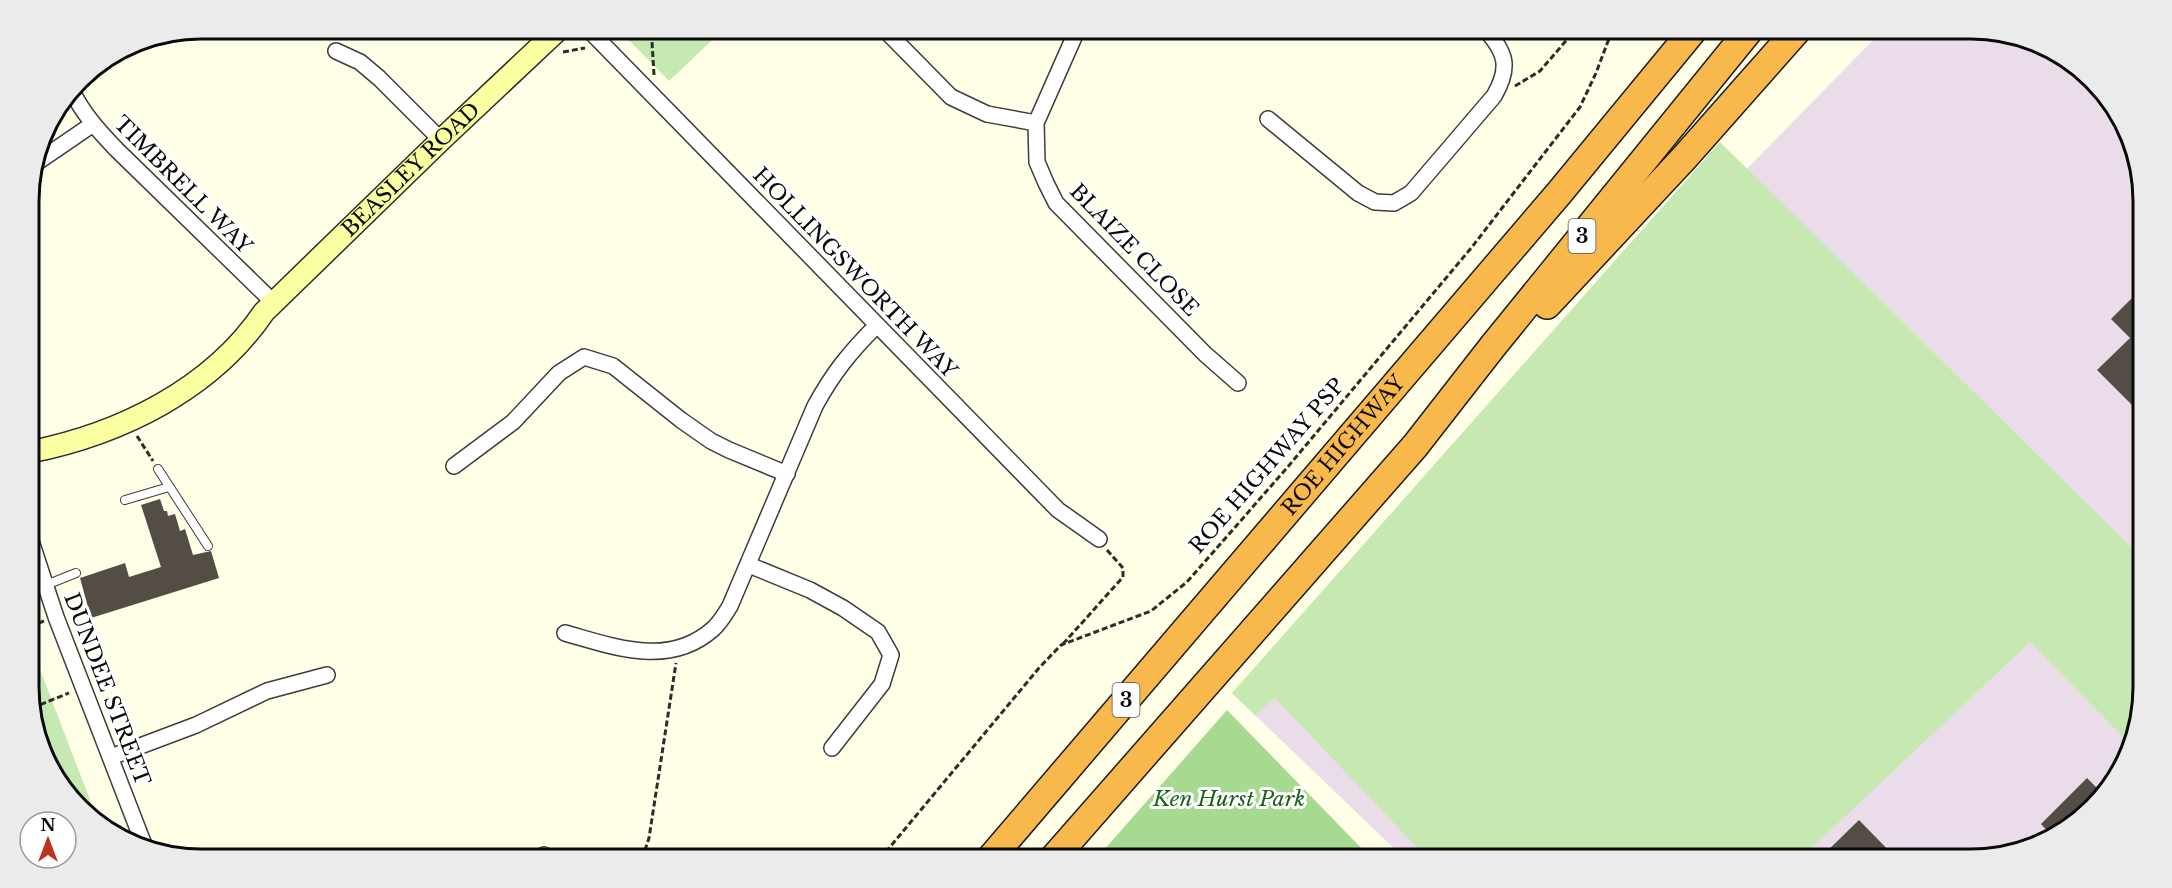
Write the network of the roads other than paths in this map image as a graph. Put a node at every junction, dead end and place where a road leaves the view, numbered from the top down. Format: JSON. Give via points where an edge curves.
{"nodes":[{"id":1,"x":548,"y":39,"type":"edge"},
{"id":2,"x":597,"y":39,"type":"edge"},
{"id":3,"x":894,"y":39,"type":"edge"},
{"id":4,"x":1073,"y":39,"type":"edge"},
{"id":5,"x":1495,"y":39,"type":"edge"},
{"id":6,"x":1666,"y":39,"type":"edge"},
{"id":7,"x":1686,"y":39,"type":"edge"},
{"id":8,"x":1742,"y":39,"type":"edge"},
{"id":9,"x":1789,"y":39,"type":"edge"},
{"id":10,"x":336,"y":51,"type":"dead end"},
{"id":11,"x":75,"y":98,"type":"edge"},
{"id":12,"x":1268,"y":119,"type":"dead end"},
{"id":13,"x":1036,"y":123,"type":"junction"},
{"id":14,"x":93,"y":124,"type":"junction"},
{"id":15,"x":441,"y":140,"type":"junction"},
{"id":16,"x":46,"y":156,"type":"edge"},
{"id":17,"x":1560,"y":192,"type":"junction"},
{"id":18,"x":269,"y":307,"type":"junction"},
{"id":19,"x":877,"y":326,"type":"junction"},
{"id":20,"x":1238,"y":383,"type":"dead end"},
{"id":21,"x":39,"y":437,"type":"edge"},
{"id":22,"x":1415,"y":446,"type":"junction"},
{"id":23,"x":39,"y":450,"type":"edge"},
{"id":24,"x":454,"y":466,"type":"dead end"},
{"id":25,"x":158,"y":469,"type":"road end"},
{"id":26,"x":787,"y":474,"type":"junction"},
{"id":27,"x":169,"y":487,"type":"junction"},
{"id":28,"x":125,"y":500,"type":"dead end"},
{"id":29,"x":1099,"y":539,"type":"road end"},
{"id":30,"x":208,"y":546,"type":"dead end"},
{"id":31,"x":39,"y":564,"type":"edge"},
{"id":32,"x":749,"y":565,"type":"junction"},
{"id":33,"x":76,"y":573,"type":"dead end"},
{"id":34,"x":46,"y":585,"type":"junction"},
{"id":35,"x":565,"y":633,"type":"dead end"},
{"id":36,"x":327,"y":675,"type":"dead end"},
{"id":37,"x":832,"y":748,"type":"dead end"},
{"id":38,"x":111,"y":757,"type":"junction"},
{"id":39,"x":141,"y":837,"type":"edge"},
{"id":40,"x":999,"y":849,"type":"edge"},
{"id":41,"x":1062,"y":849,"type":"edge"}],
"edges":[{"from":1,"to":15,"type":"main road","name":"BEASLEY ROAD"},
{"from":2,"to":19,"type":"street","name":"HOLLINGSWORTH WAY"},
{"from":3,"to":13,"type":"street","via":[[951,97],[987,114]]},
{"from":4,"to":13,"type":"street","name":"BLAIZE CLOSE"},
{"from":5,"to":12,"type":"street","via":[[1505,69],[1494,96],[1410,194],[1394,202],[1375,202],[1358,193]]},
{"from":6,"to":17,"type":"highway"},
{"from":7,"to":17,"type":"highway","name":"ROE HIGHWAY","number":"3"},
{"from":8,"to":22,"type":"highway","number":"3"},
{"from":9,"to":22,"type":"highway","via":[[1685,157]]},
{"from":10,"to":15,"type":"street","via":[[360,62],[379,78]]},
{"from":11,"to":14,"type":"street","name":"TIMBRELL WAY"},
{"from":13,"to":20,"type":"street","name":"BLAIZE CLOSE","via":[[1038,162],[1056,202]]},
{"from":14,"to":16,"type":"street"},
{"from":14,"to":18,"type":"street","name":"TIMBRELL WAY"},
{"from":15,"to":18,"type":"main road","name":"BEASLEY ROAD"},
{"from":17,"to":40,"type":"highway","name":"ROE HIGHWAY","number":"3"},
{"from":18,"to":21,"type":"main road","name":"BEASLEY ROAD","via":[[169,386],[118,413]]},
{"from":18,"to":23,"type":"main road","name":"BEASLEY ROAD","via":[[236,347],[177,395],[112,429]]},
{"from":19,"to":26,"type":"street","via":[[831,377]]},
{"from":19,"to":29,"type":"street","name":"HOLLINGSWORTH WAY","via":[[1058,510]]},
{"from":22,"to":41,"type":"highway","number":"3"},
{"from":24,"to":26,"type":"street","via":[[513,422],[559,373],[584,357],[613,366],[711,441]]},
{"from":25,"to":27,"type":"lane"},
{"from":26,"to":32,"type":"street"},
{"from":27,"to":28,"type":"lane"},
{"from":27,"to":30,"type":"lane"},
{"from":31,"to":34,"type":"street","name":"DUNDEE STREET"},
{"from":32,"to":35,"type":"street","via":[[715,628],[696,641],[673,649],[632,651]]},
{"from":32,"to":37,"type":"street","via":[[843,608],[878,632],[891,656],[882,684]]},
{"from":33,"to":34,"type":"lane"},
{"from":34,"to":38,"type":"street","name":"DUNDEE STREET"},
{"from":36,"to":38,"type":"street","via":[[267,691],[196,725]]},
{"from":38,"to":39,"type":"street","name":"DUNDEE STREET"}]}
